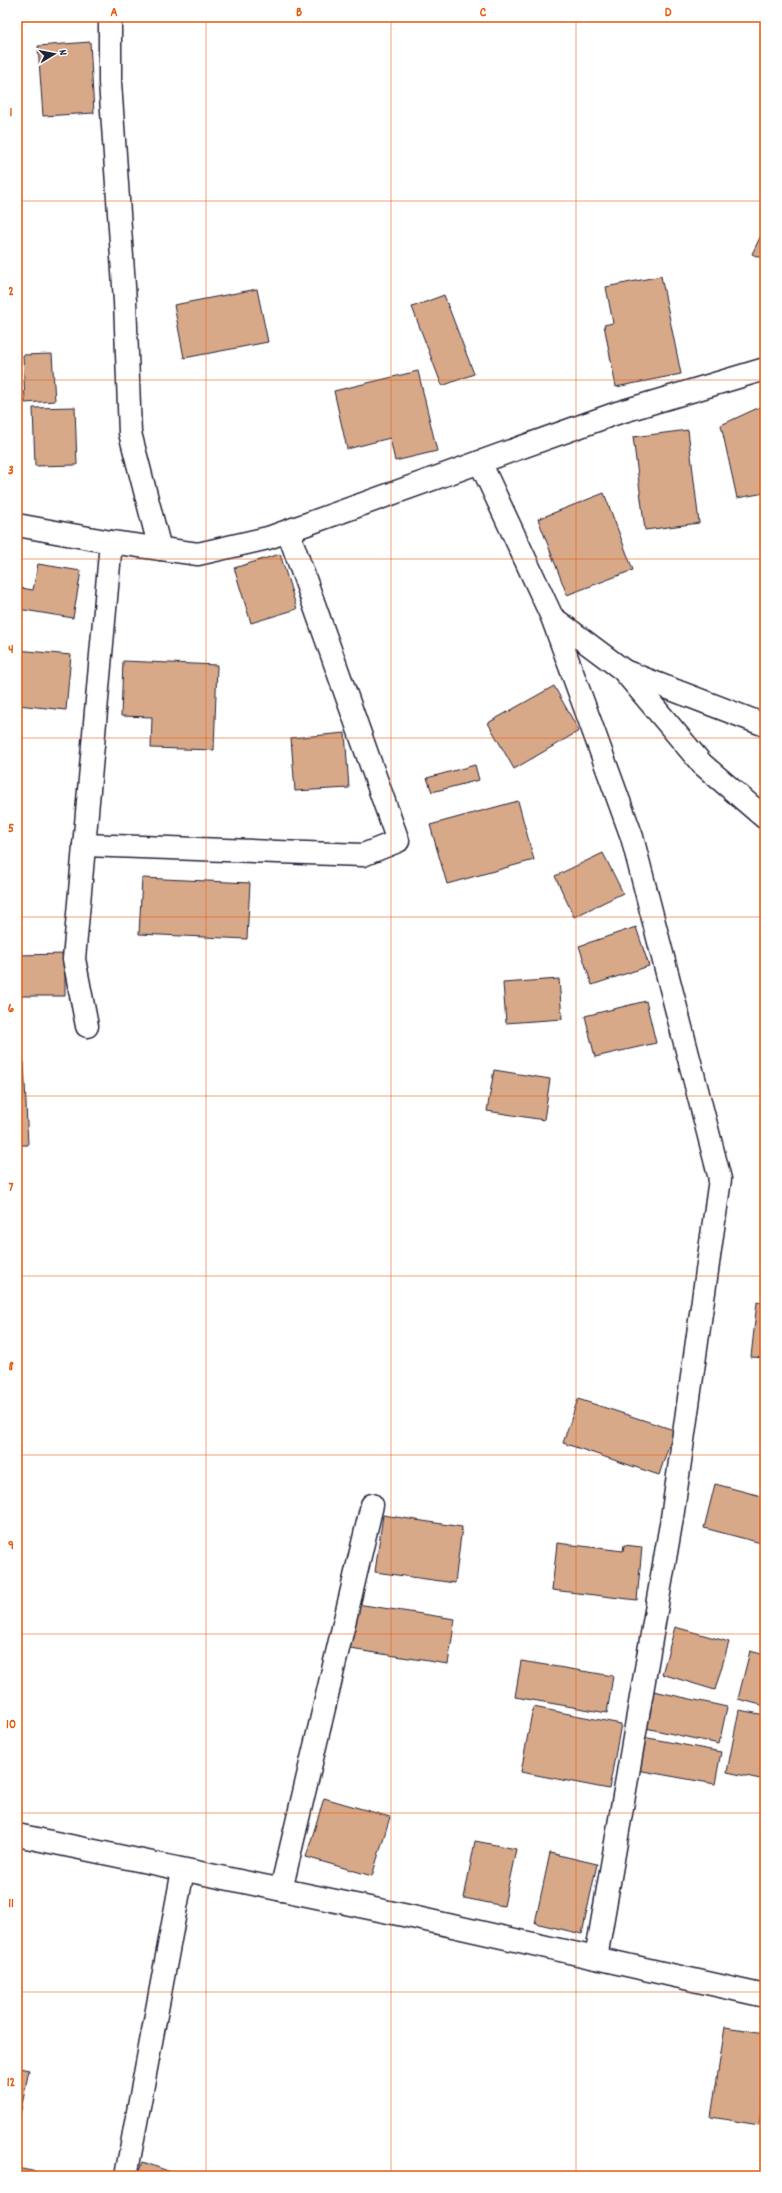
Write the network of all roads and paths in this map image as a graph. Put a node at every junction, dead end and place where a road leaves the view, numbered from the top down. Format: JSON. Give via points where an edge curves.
{"nodes":[{"id":1,"x":110,"y":17,"type":"edge"},
{"id":2,"x":765,"y":369,"type":"edge"},
{"id":3,"x":480,"y":462,"type":"junction"},
{"id":4,"x":17,"y":525,"type":"edge"},
{"id":5,"x":288,"y":531,"type":"junction"},
{"id":6,"x":111,"y":542,"type":"junction"},
{"id":7,"x":160,"y":549,"type":"junction"},
{"id":8,"x":552,"y":617,"type":"junction"},
{"id":9,"x":623,"y":670,"type":"junction"},
{"id":10,"x":765,"y":725,"type":"edge"},
{"id":11,"x":765,"y":818,"type":"edge"},
{"id":12,"x":84,"y":845,"type":"junction"},
{"id":13,"x":86,"y":1026,"type":"dead end"},
{"id":14,"x":372,"y":1505,"type":"dead end"},
{"id":15,"x":17,"y":1835,"type":"edge"},
{"id":16,"x":183,"y":1870,"type":"junction"},
{"id":17,"x":281,"y":1890,"type":"junction"},
{"id":18,"x":596,"y":1958,"type":"junction"},
{"id":19,"x":765,"y":1996,"type":"edge"},
{"id":20,"x":126,"y":2176,"type":"edge"}],
"edges":[{"from":1,"to":7,"type":"street","via":[[110,82],[125,301],[130,433]]},
{"from":2,"to":3,"type":"street","via":[[617,413]]},
{"from":3,"to":5,"type":"street"},
{"from":3,"to":8,"type":"street"},
{"from":4,"to":6,"type":"street"},
{"from":5,"to":7,"type":"street","via":[[198,554]]},
{"from":5,"to":12,"type":"street","via":[[398,841],[363,855]]},
{"from":6,"to":7,"type":"street"},
{"from":6,"to":12,"type":"street"},
{"from":8,"to":9,"type":"street"},
{"from":8,"to":18,"type":"street","via":[[632,837],[720,1179],[672,1518]]},
{"from":9,"to":10,"type":"street"},
{"from":9,"to":11,"type":"street","via":[[702,764]]},
{"from":12,"to":13,"type":"street","via":[[74,959]]},
{"from":14,"to":17,"type":"street"},
{"from":15,"to":16,"type":"street"},
{"from":16,"to":17,"type":"street"},
{"from":16,"to":20,"type":"street"},
{"from":17,"to":18,"type":"street"},
{"from":18,"to":19,"type":"street"}]}
